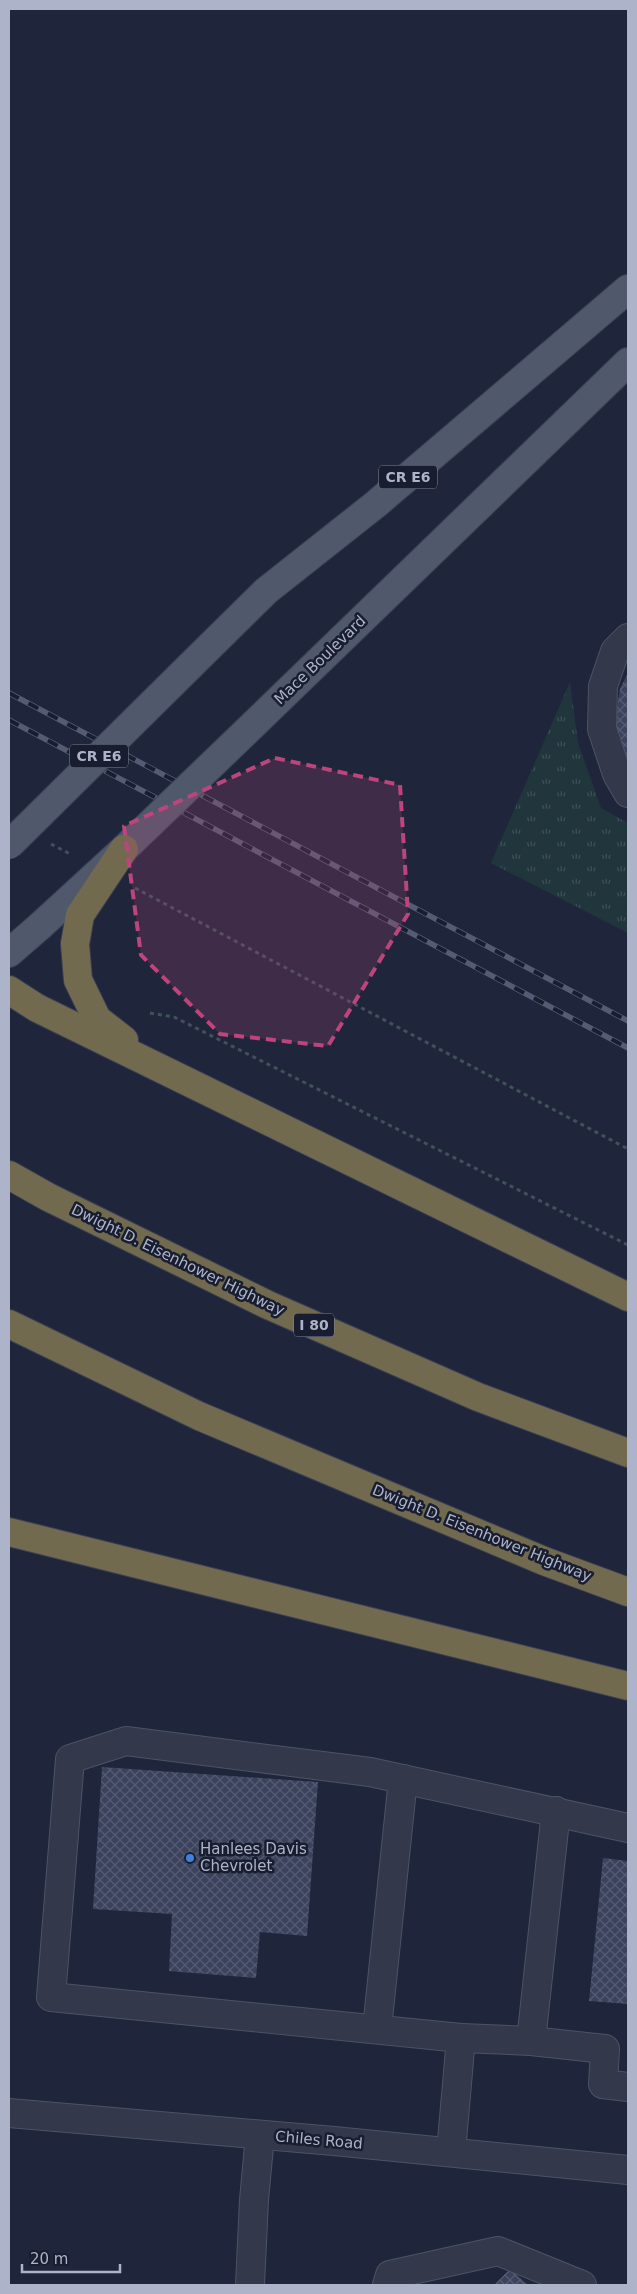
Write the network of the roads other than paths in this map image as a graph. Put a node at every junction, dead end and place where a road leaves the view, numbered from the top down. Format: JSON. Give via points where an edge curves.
{"nodes":[{"id":1,"x":628,"y":289,"type":"edge"},
{"id":2,"x":628,"y":362,"type":"edge"},
{"id":3,"x":628,"y":638,"type":"edge"},
{"id":4,"x":628,"y":793,"type":"edge"},
{"id":5,"x":9,"y":845,"type":"edge"},
{"id":6,"x":124,"y":849,"type":"junction"},
{"id":7,"x":9,"y":953,"type":"edge"},
{"id":8,"x":9,"y":990,"type":"edge"},
{"id":9,"x":154,"y":1065,"type":"junction"},
{"id":10,"x":9,"y":1175,"type":"edge"},
{"id":11,"x":628,"y":1297,"type":"edge"},
{"id":12,"x":9,"y":1324,"type":"edge"},
{"id":13,"x":628,"y":1453,"type":"edge"},
{"id":14,"x":9,"y":1532,"type":"edge"},
{"id":15,"x":628,"y":1592,"type":"edge"},
{"id":16,"x":628,"y":1686,"type":"edge"},
{"id":17,"x":403,"y":1779,"type":"junction"},
{"id":18,"x":556,"y":1812,"type":"junction"},
{"id":19,"x":628,"y":1828,"type":"edge"},
{"id":20,"x":376,"y":2029,"type":"junction"},
{"id":21,"x":461,"y":2038,"type":"junction"},
{"id":22,"x":531,"y":2041,"type":"junction"},
{"id":23,"x":628,"y":2087,"type":"edge"},
{"id":24,"x":9,"y":2113,"type":"edge"},
{"id":25,"x":260,"y":2135,"type":"junction"},
{"id":26,"x":451,"y":2152,"type":"junction"},
{"id":27,"x":628,"y":2170,"type":"edge"},
{"id":28,"x":250,"y":2285,"type":"edge"},
{"id":29,"x":387,"y":2285,"type":"edge"},
{"id":30,"x":582,"y":2285,"type":"edge"}],
"edges":[{"from":1,"to":5,"type":"main road","number":"CR E6","bridge":true,"via":[[384,497],[266,591]]},
{"from":2,"to":6,"type":"main road","name":"Mace Boulevard","bridge":true},
{"from":3,"to":4,"type":"street","via":[[616,651],[603,686],[602,729],[617,774]]},
{"from":6,"to":7,"type":"main road","name":"Mace Boulevard","bridge":true},
{"from":6,"to":9,"type":"highway","bridge":true,"via":[[80,915],[75,944],[78,980],[97,1019]]},
{"from":8,"to":9,"type":"highway","via":[[37,1008]]},
{"from":9,"to":11,"type":"highway"},
{"from":10,"to":13,"type":"highway","name":"Dwight D. Eisenhower Highway","number":"I 80","via":[[268,1305],[478,1397]]},
{"from":12,"to":15,"type":"highway","name":"Dwight D. Eisenhower Highway","via":[[199,1416]]},
{"from":14,"to":16,"type":"highway"},
{"from":17,"to":18,"type":"street"},
{"from":17,"to":20,"type":"street"},
{"from":17,"to":20,"type":"street","via":[[126,1741],[70,1759],[51,1997]]},
{"from":18,"to":19,"type":"street"},
{"from":18,"to":22,"type":"street"},
{"from":20,"to":21,"type":"street"},
{"from":21,"to":22,"type":"street"},
{"from":21,"to":26,"type":"street"},
{"from":22,"to":23,"type":"street","via":[[605,2049],[603,2084]]},
{"from":24,"to":25,"type":"street","name":"Chiles Road"},
{"from":25,"to":26,"type":"street","name":"Chiles Road"},
{"from":25,"to":28,"type":"street"},
{"from":26,"to":27,"type":"street","name":"Chiles Road"},
{"from":29,"to":30,"type":"street","via":[[390,2275],[498,2251]]}]}
